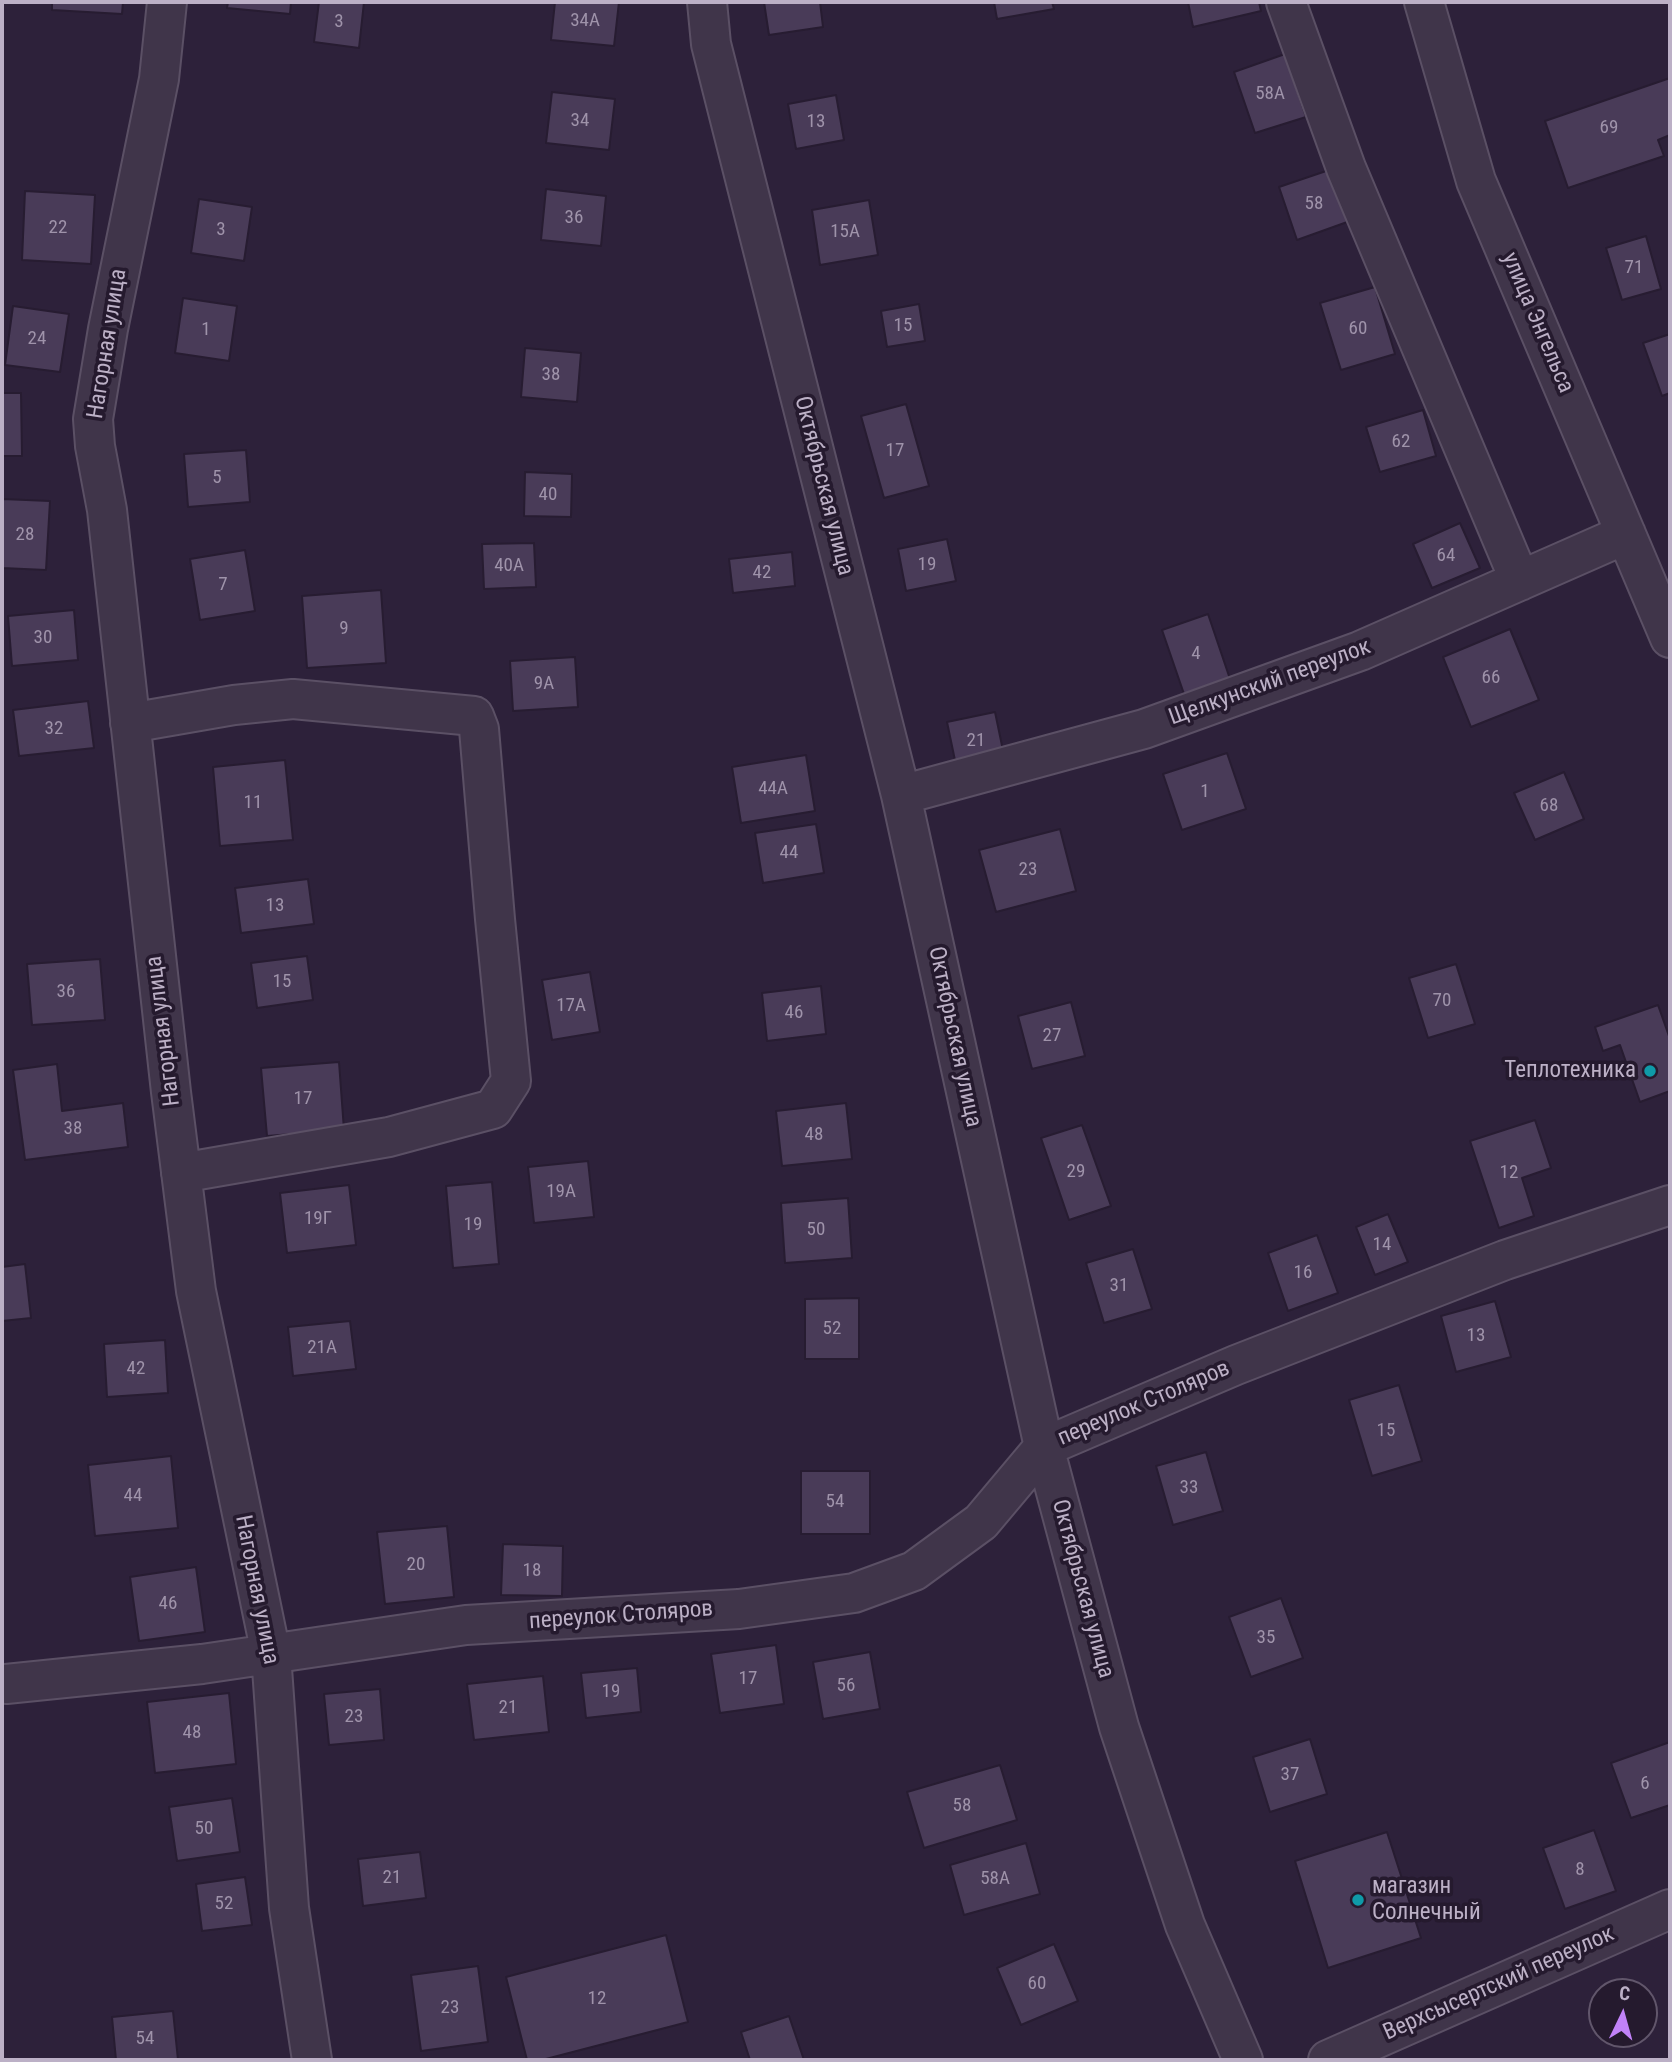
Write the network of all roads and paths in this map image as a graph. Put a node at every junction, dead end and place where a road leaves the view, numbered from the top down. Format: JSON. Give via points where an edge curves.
{"nodes":[{"id":1,"x":167,"y":2,"type":"edge"},
{"id":2,"x":707,"y":2,"type":"edge"},
{"id":3,"x":1286,"y":2,"type":"edge"},
{"id":4,"x":1424,"y":2,"type":"edge"},
{"id":5,"x":1626,"y":534,"type":"junction"},
{"id":6,"x":1520,"y":581,"type":"junction"},
{"id":7,"x":1670,"y":638,"type":"edge"},
{"id":8,"x":130,"y":723,"type":"junction"},
{"id":9,"x":901,"y":795,"type":"junction"},
{"id":10,"x":181,"y":1173,"type":"junction"},
{"id":11,"x":1670,"y":1205,"type":"edge"},
{"id":12,"x":1044,"y":1447,"type":"junction"},
{"id":13,"x":271,"y":1654,"type":"junction"},
{"id":14,"x":6,"y":1684,"type":"dead end"},
{"id":15,"x":1670,"y":1909,"type":"edge"},
{"id":16,"x":312,"y":2060,"type":"edge"},
{"id":17,"x":1243,"y":2060,"type":"edge"},
{"id":18,"x":1328,"y":2060,"type":"edge"}],
"edges":[{"from":1,"to":8,"type":"street","name":"Нагорная улица","via":[[159,79],[93,419]]},
{"from":2,"to":9,"type":"street","name":"Октябрьская улица","via":[[711,44]]},
{"from":3,"to":6,"type":"street","via":[[1346,168]]},
{"from":4,"to":5,"type":"street","name":"улица Энгельса","via":[[1476,180]]},
{"from":5,"to":6,"type":"street","name":"Щелкунский переулок"},
{"from":5,"to":7,"type":"street","name":"улица Энгельса"},
{"from":6,"to":9,"type":"street","name":"Щелкунский переулок","via":[[1360,651],[1144,729]]},
{"from":8,"to":10,"type":"street","name":"Нагорная улица"},
{"from":8,"to":10,"type":"street","via":[[293,699],[474,716],[479,729],[511,1081],[493,1110],[389,1137]]},
{"from":9,"to":12,"type":"street","name":"Октябрьская улица"},
{"from":10,"to":13,"type":"street","name":"Нагорная улица","via":[[196,1290]]},
{"from":11,"to":12,"type":"street","name":"переулок Столяров","via":[[1466,1275]]},
{"from":12,"to":13,"type":"street","name":"переулок Столяров","via":[[981,1522],[915,1571],[854,1594],[739,1609],[466,1625]]},
{"from":12,"to":17,"type":"street","name":"Октябрьская улица","via":[[1119,1727],[1185,1925]]},
{"from":13,"to":14,"type":"street","name":"переулок Столяров"},
{"from":13,"to":16,"type":"street","name":"Нагорная улица","via":[[289,1908]]},
{"from":15,"to":18,"type":"street","name":"Верхсысертский переулок"}]}
